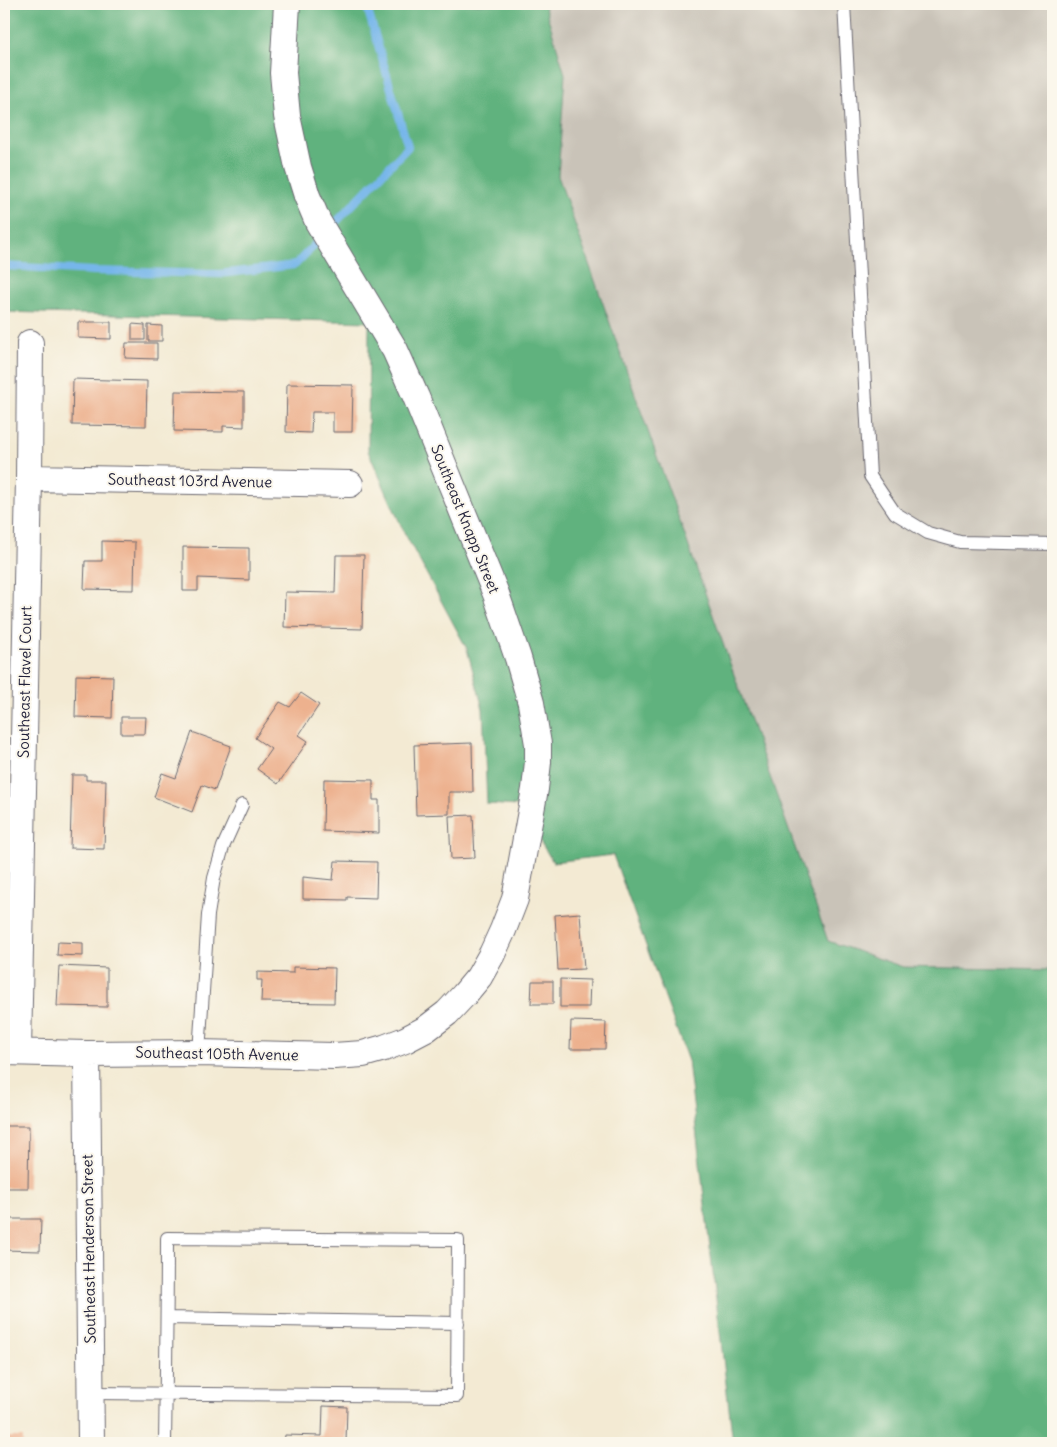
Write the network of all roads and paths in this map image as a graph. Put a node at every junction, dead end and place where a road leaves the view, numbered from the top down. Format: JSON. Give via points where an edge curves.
{"nodes":[{"id":1,"x":287,"y":4,"type":"edge"},
{"id":2,"x":844,"y":4,"type":"edge"},
{"id":3,"x":30,"y":343,"type":"dead end"},
{"id":4,"x":29,"y":478,"type":"junction"},
{"id":5,"x":350,"y":484,"type":"dead end"},
{"id":6,"x":1053,"y":544,"type":"edge"},
{"id":7,"x":242,"y":805,"type":"dead end"},
{"id":8,"x":426,"y":1029,"type":"joint"},
{"id":9,"x":11,"y":1052,"type":"edge"},
{"id":10,"x":199,"y":1053,"type":"junction"},
{"id":11,"x":87,"y":1054,"type":"junction"},
{"id":12,"x":167,"y":1318,"type":"junction"},
{"id":13,"x":458,"y":1323,"type":"junction"},
{"id":14,"x":91,"y":1393,"type":"junction"},
{"id":15,"x":166,"y":1393,"type":"junction"},
{"id":16,"x":91,"y":1443,"type":"edge"},
{"id":17,"x":165,"y":1443,"type":"edge"}],
"edges":[{"from":1,"to":8,"type":"street","name":"Southeast Knapp Street","via":[[283,73],[287,116],[307,196],[318,222],[395,350],[416,398],[496,594],[531,703],[538,744],[535,789],[515,899],[504,930],[479,978],[447,1013]]},
{"from":2,"to":6,"type":"lane","via":[[870,476],[894,513],[928,533],[960,542]]},
{"from":3,"to":4,"type":"street","name":"Southeast Flavel Court"},
{"from":4,"to":5,"type":"street","name":"Southeast 103rd Avenue"},
{"from":4,"to":9,"type":"street","name":"Southeast Flavel Court"},
{"from":7,"to":10,"type":"lane","via":[[223,846],[214,878],[208,915]]},
{"from":8,"to":10,"type":"street","name":"Southeast 105th Avenue","via":[[363,1054]]},
{"from":9,"to":11,"type":"street","name":"Southeast 105th Avenue"},
{"from":10,"to":11,"type":"street","name":"Southeast 105th Avenue"},
{"from":11,"to":14,"type":"street","name":"Southeast Henderson Street"},
{"from":12,"to":13,"type":"lane"},
{"from":12,"to":13,"type":"lane","via":[[167,1238],[458,1240]]},
{"from":12,"to":15,"type":"lane"},
{"from":13,"to":15,"type":"lane","via":[[457,1396]]},
{"from":14,"to":15,"type":"lane"},
{"from":14,"to":16,"type":"street","name":"Southeast Henderson Street"},
{"from":15,"to":17,"type":"lane"}]}
